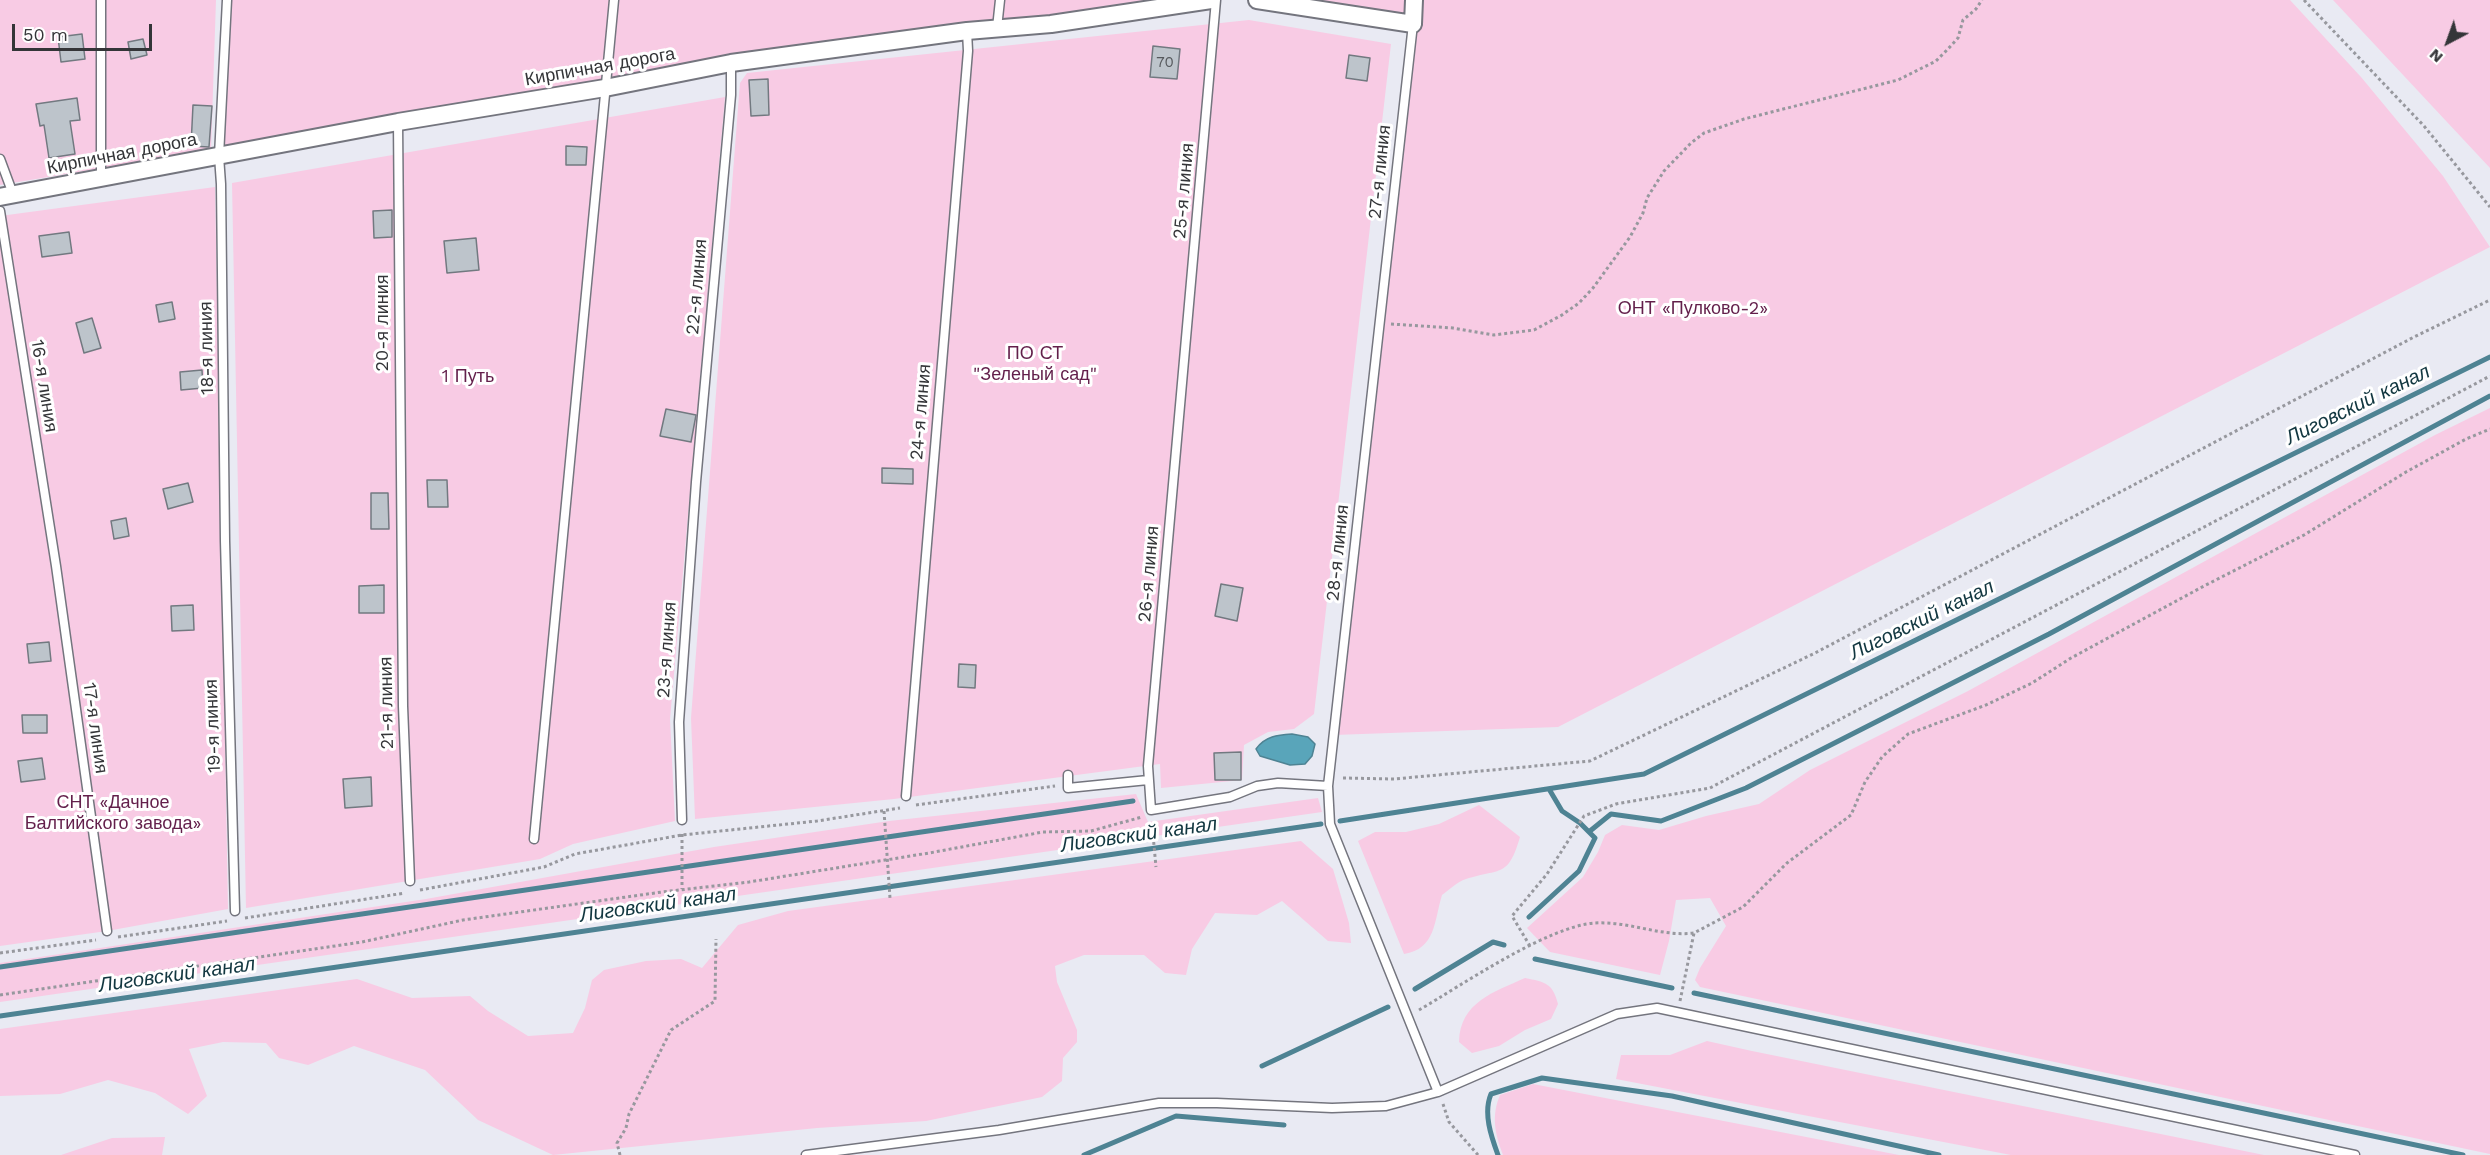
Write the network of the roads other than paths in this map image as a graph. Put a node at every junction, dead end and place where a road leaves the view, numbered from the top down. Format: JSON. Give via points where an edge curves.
{"nodes":[{"id":1,"x":101,"y":0,"type":"edge"},
{"id":2,"x":227,"y":0,"type":"edge"},
{"id":3,"x":614,"y":0,"type":"edge"},
{"id":4,"x":1000,"y":0,"type":"edge"},
{"id":5,"x":1210,"y":0,"type":"edge"},
{"id":6,"x":1216,"y":0,"type":"edge"},
{"id":7,"x":1257,"y":0,"type":"edge"},
{"id":8,"x":1414,"y":0,"type":"edge"},
{"id":9,"x":1413,"y":24,"type":"junction"},
{"id":10,"x":998,"y":28,"type":"junction"},
{"id":11,"x":967,"y":31,"type":"junction"},
{"id":12,"x":730,"y":63,"type":"junction"},
{"id":13,"x":605,"y":88,"type":"junction"},
{"id":14,"x":398,"y":122,"type":"junction"},
{"id":15,"x":219,"y":156,"type":"junction"},
{"id":16,"x":0,"y":159,"type":"edge"},
{"id":17,"x":101,"y":178,"type":"junction"},
{"id":18,"x":6,"y":195,"type":"edge"},
{"id":19,"x":0,"y":211,"type":"edge"},
{"id":20,"x":1380,"y":324,"type":"joint"},
{"id":21,"x":1183,"y":385,"type":"joint"},
{"id":22,"x":696,"y":482,"type":"joint"},
{"id":23,"x":401,"y":524,"type":"joint"},
{"id":24,"x":225,"y":541,"type":"joint"},
{"id":25,"x":56,"y":566,"type":"joint"},
{"id":26,"x":1068,"y":775,"type":"dead end"},
{"id":27,"x":1148,"y":780,"type":"junction"},
{"id":28,"x":1328,"y":786,"type":"junction"},
{"id":29,"x":906,"y":796,"type":"dead end"},
{"id":30,"x":682,"y":820,"type":"dead end"},
{"id":31,"x":534,"y":838,"type":"dead end"},
{"id":32,"x":410,"y":881,"type":"dead end"},
{"id":33,"x":235,"y":911,"type":"dead end"},
{"id":34,"x":108,"y":934,"type":"road end"},
{"id":35,"x":1438,"y":1092,"type":"junction"},
{"id":36,"x":806,"y":1155,"type":"edge"},
{"id":37,"x":2355,"y":1155,"type":"edge"}],
"edges":[{"from":1,"to":17,"type":"lane"},
{"from":2,"to":15,"type":"lane","name":"18-я линия"},
{"from":3,"to":13,"type":"lane"},
{"from":4,"to":10,"type":"lane"},
{"from":5,"to":10,"type":"street","name":"Кирпичная дорога"},
{"from":6,"to":21,"type":"lane","name":"25-я линия"},
{"from":7,"to":9,"type":"street"},
{"from":8,"to":9,"type":"street"},
{"from":9,"to":20,"type":"lane","name":"27-я линия"},
{"from":10,"to":11,"type":"street","name":"Кирпичная дорога"},
{"from":11,"to":12,"type":"street","name":"Кирпичная дорога"},
{"from":11,"to":29,"type":"lane","name":"24-я линия"},
{"from":12,"to":13,"type":"street","name":"Кирпичная дорога"},
{"from":12,"to":22,"type":"lane","name":"22-я линия","via":[[731,95]]},
{"from":13,"to":14,"type":"street","name":"Кирпичная дорога"},
{"from":13,"to":31,"type":"lane"},
{"from":14,"to":15,"type":"street","name":"Кирпичная дорога"},
{"from":14,"to":23,"type":"lane","name":"20-я линия"},
{"from":15,"to":17,"type":"street","name":"Кирпичная дорога"},
{"from":15,"to":24,"type":"lane","name":"18-я линия"},
{"from":16,"to":18,"type":"lane"},
{"from":17,"to":18,"type":"street","name":"Кирпичная дорога"},
{"from":19,"to":25,"type":"lane","name":"16-я линия"},
{"from":20,"to":28,"type":"lane","name":"28-я линия"},
{"from":21,"to":27,"type":"lane","name":"26-я линия"},
{"from":22,"to":30,"type":"lane","name":"23-я линия","via":[[679,722]]},
{"from":23,"to":32,"type":"lane","name":"21-я линия"},
{"from":24,"to":33,"type":"lane","name":"19-я линия"},
{"from":25,"to":34,"type":"lane","name":"17-я линия"},
{"from":26,"to":27,"type":"lane","via":[[1068,788]]},
{"from":27,"to":28,"type":"lane","name":"26-я линия","via":[[1151,810],[1278,783]]},
{"from":28,"to":35,"type":"lane","name":"28-я линия","via":[[1330,824]]},
{"from":35,"to":36,"type":"lane","via":[[1386,1106],[1159,1103],[999,1130]]},
{"from":35,"to":37,"type":"lane","via":[[1617,1014],[1657,1008]]}]}
